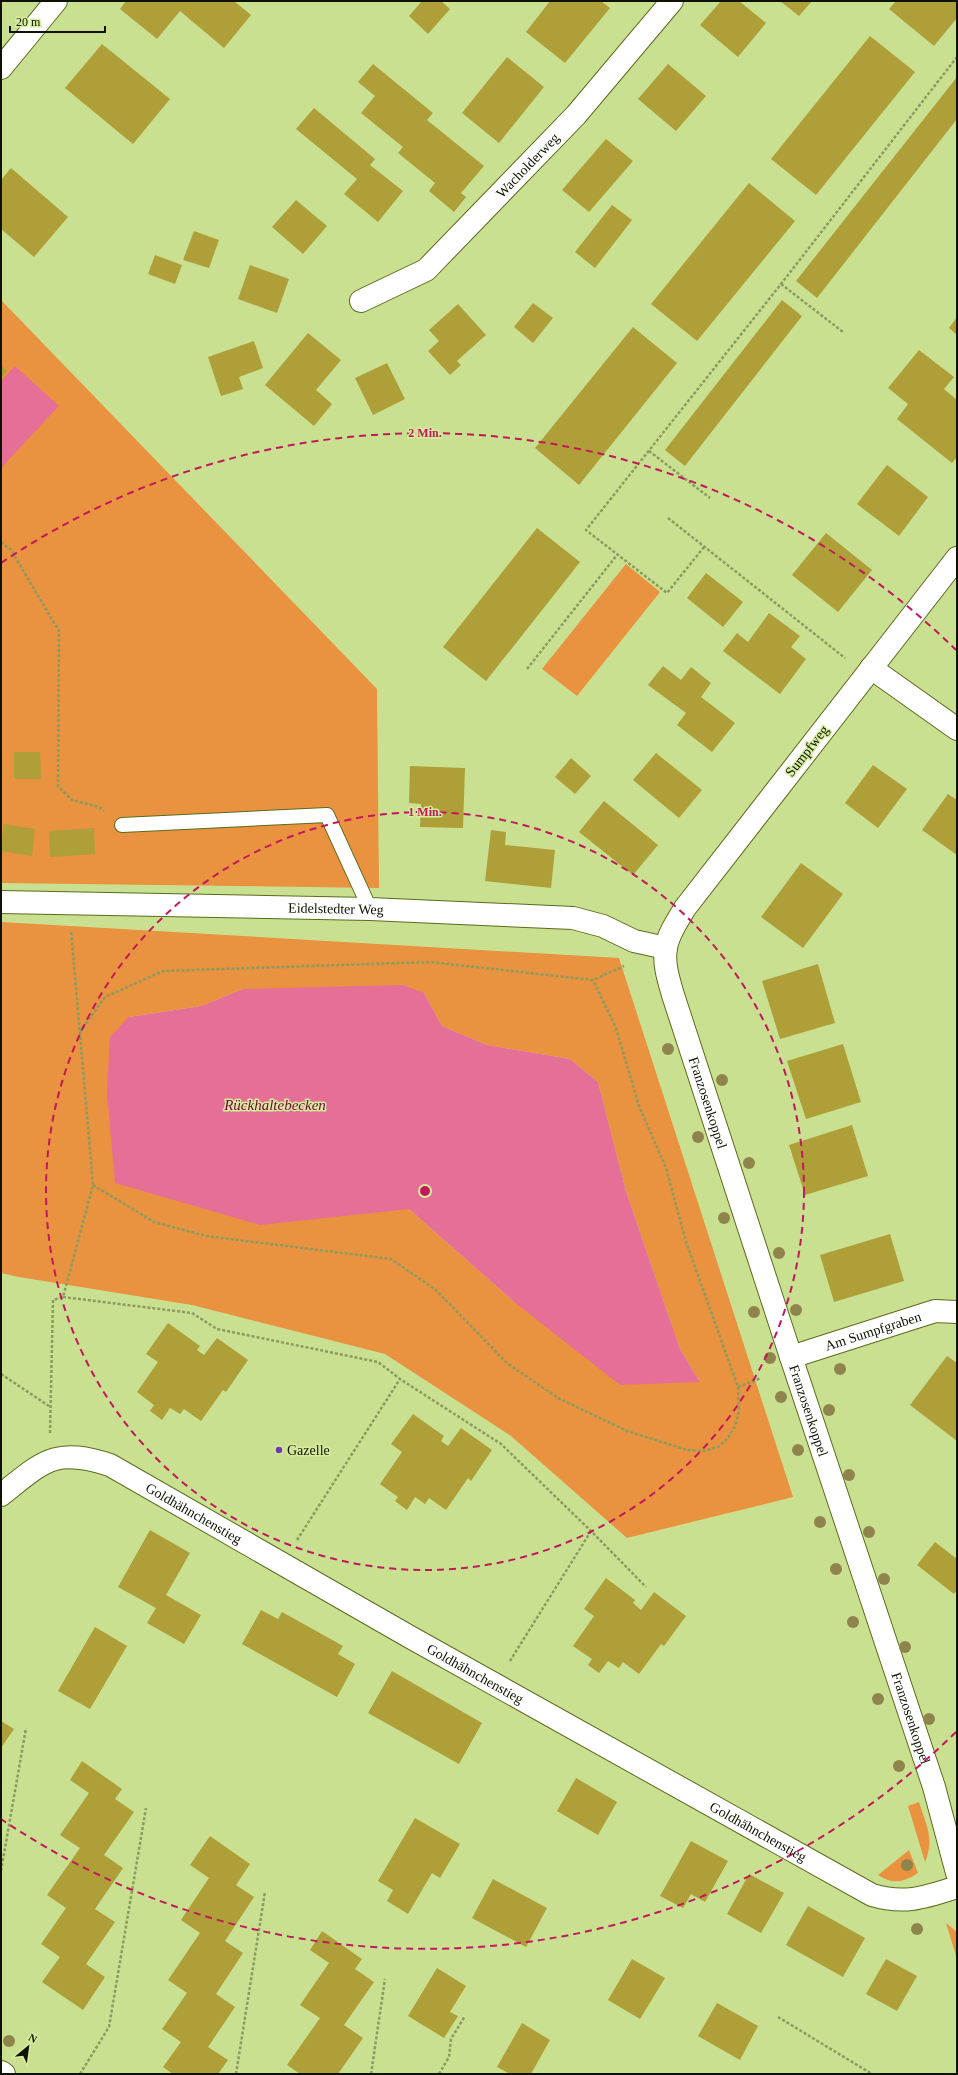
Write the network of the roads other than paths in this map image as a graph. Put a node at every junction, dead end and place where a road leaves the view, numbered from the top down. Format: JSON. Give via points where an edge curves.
{"nodes":[{"id":1,"x":56,"y":1,"type":"edge"},
{"id":2,"x":664,"y":4,"type":"edge"},
{"id":3,"x":1,"y":68,"type":"edge"},
{"id":4,"x":361,"y":301,"type":"dead end"},
{"id":5,"x":957,"y":558,"type":"edge"},
{"id":6,"x":869,"y":671,"type":"junction"},
{"id":7,"x":957,"y":729,"type":"edge"},
{"id":8,"x":122,"y":825,"type":"road end"},
{"id":9,"x":1,"y":902,"type":"edge"},
{"id":10,"x":370,"y":909,"type":"junction"},
{"id":11,"x":666,"y":948,"type":"junction"},
{"id":12,"x":957,"y":1312,"type":"edge"},
{"id":13,"x":791,"y":1357,"type":"junction"},
{"id":14,"x":1,"y":1495,"type":"edge"},
{"id":15,"x":957,"y":1873,"type":"edge"},
{"id":16,"x":957,"y":1887,"type":"edge"},
{"id":17,"x":1,"y":2072,"type":"edge"},
{"id":18,"x":4,"y":2074,"type":"edge"}],
"edges":[{"from":1,"to":3,"type":"street"},
{"from":2,"to":4,"type":"street","name":"Wacholderweg","via":[[576,115],[426,270]]},
{"from":5,"to":6,"type":"street","name":"Sumpfweg"},
{"from":6,"to":7,"type":"street"},
{"from":6,"to":11,"type":"street","name":"Sumpfweg","via":[[685,908],[673,928]]},
{"from":8,"to":10,"type":"lane","via":[[327,815]]},
{"from":9,"to":10,"type":"street","name":"Eidelstedter Weg"},
{"from":10,"to":11,"type":"street","name":"Eidelstedter Weg","via":[[573,918],[603,926],[634,941]]},
{"from":11,"to":13,"type":"street","name":"Franzosenkoppel","via":[[668,976],[673,996]]},
{"from":12,"to":13,"type":"street","name":"Am Sumpfgraben","via":[[936,1311]]},
{"from":13,"to":15,"type":"street","name":"Franzosenkoppel","via":[[934,1787]]},
{"from":14,"to":16,"type":"street","name":"Goldhähnchenstieg","via":[[50,1459],[69,1456],[88,1458],[110,1465],[410,1637],[872,1895],[892,1901],[931,1896]]},
{"from":17,"to":18,"type":"street"}]}
